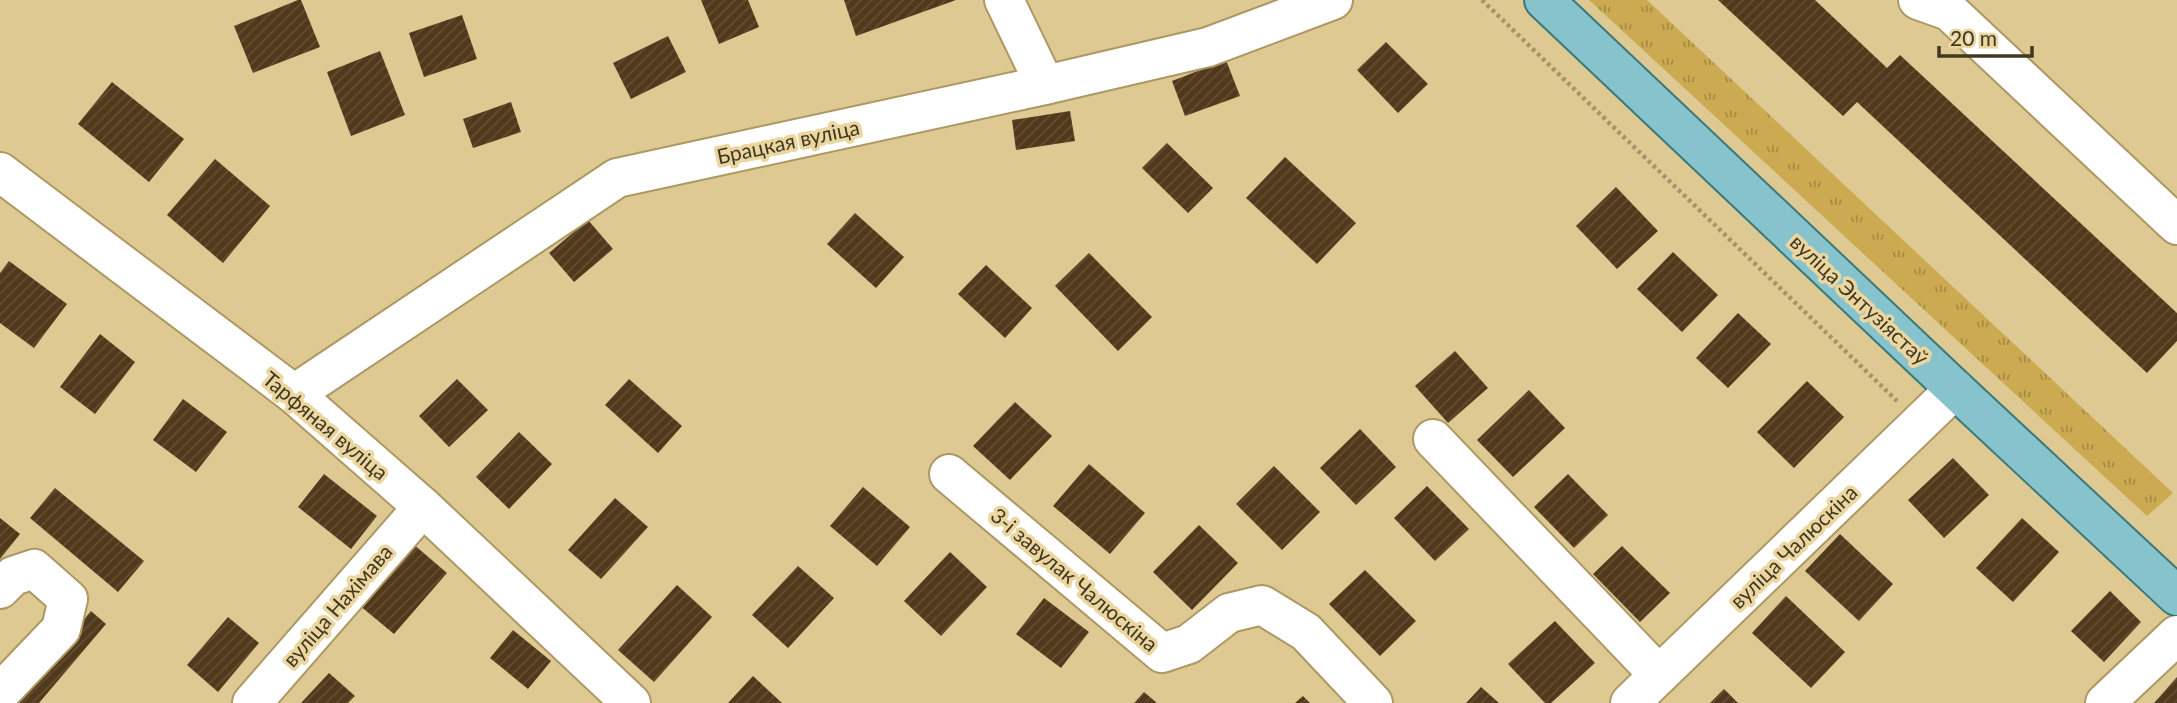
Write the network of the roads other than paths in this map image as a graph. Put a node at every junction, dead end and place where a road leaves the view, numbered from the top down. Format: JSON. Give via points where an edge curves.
{"nodes":[{"id":1,"x":1004,"y":0,"type":"edge"},
{"id":2,"x":1334,"y":0,"type":"edge"},
{"id":3,"x":1544,"y":0,"type":"edge"},
{"id":4,"x":1918,"y":0,"type":"edge"},
{"id":5,"x":1045,"y":85,"type":"junction"},
{"id":6,"x":0,"y":172,"type":"edge"},
{"id":7,"x":2177,"y":225,"type":"edge"},
{"id":8,"x":1955,"y":389,"type":"junction"},
{"id":9,"x":294,"y":394,"type":"junction"},
{"id":10,"x":1433,"y":439,"type":"dead end"},
{"id":11,"x":949,"y":474,"type":"dead end"},
{"id":12,"x":423,"y":507,"type":"junction"},
{"id":13,"x":0,"y":589,"type":"edge"},
{"id":14,"x":2177,"y":596,"type":"edge"},
{"id":15,"x":2177,"y":635,"type":"edge"},
{"id":16,"x":1659,"y":675,"type":"junction"},
{"id":17,"x":0,"y":693,"type":"edge"},
{"id":18,"x":252,"y":703,"type":"edge"},
{"id":19,"x":631,"y":703,"type":"edge"},
{"id":20,"x":1373,"y":703,"type":"edge"},
{"id":21,"x":1630,"y":703,"type":"edge"},
{"id":22,"x":2105,"y":703,"type":"edge"}],
"edges":[{"from":1,"to":5,"type":"street"},
{"from":2,"to":5,"type":"street","name":"Брацкая вуліца","via":[[1208,47]]},
{"from":3,"to":8,"type":"main road","name":"вуліца Энтузіястаў"},
{"from":4,"to":7,"type":"street","via":[[1949,11]]},
{"from":5,"to":9,"type":"street","name":"Брацкая вуліца","via":[[617,178]]},
{"from":6,"to":9,"type":"street","name":"Тарфяная вуліца"},
{"from":8,"to":14,"type":"main road","name":"вуліца Энтузіястаў"},
{"from":8,"to":16,"type":"street","name":"вуліца Чалюскіна"},
{"from":9,"to":12,"type":"street","name":"Тарфяная вуліца"},
{"from":10,"to":16,"type":"street"},
{"from":11,"to":20,"type":"street","name":"3-і завулак Чалюскіна","via":[[1162,653],[1189,644],[1229,613],[1262,605],[1306,632]]},
{"from":12,"to":18,"type":"street","name":"вуліца Нахімава"},
{"from":12,"to":19,"type":"street","name":"Тарфяная вуліца"},
{"from":13,"to":17,"type":"street","via":[[13,576],[34,569],[68,599],[61,629]]},
{"from":15,"to":22,"type":"street"},
{"from":16,"to":21,"type":"street","name":"вуліца Чалюскіна"}]}
